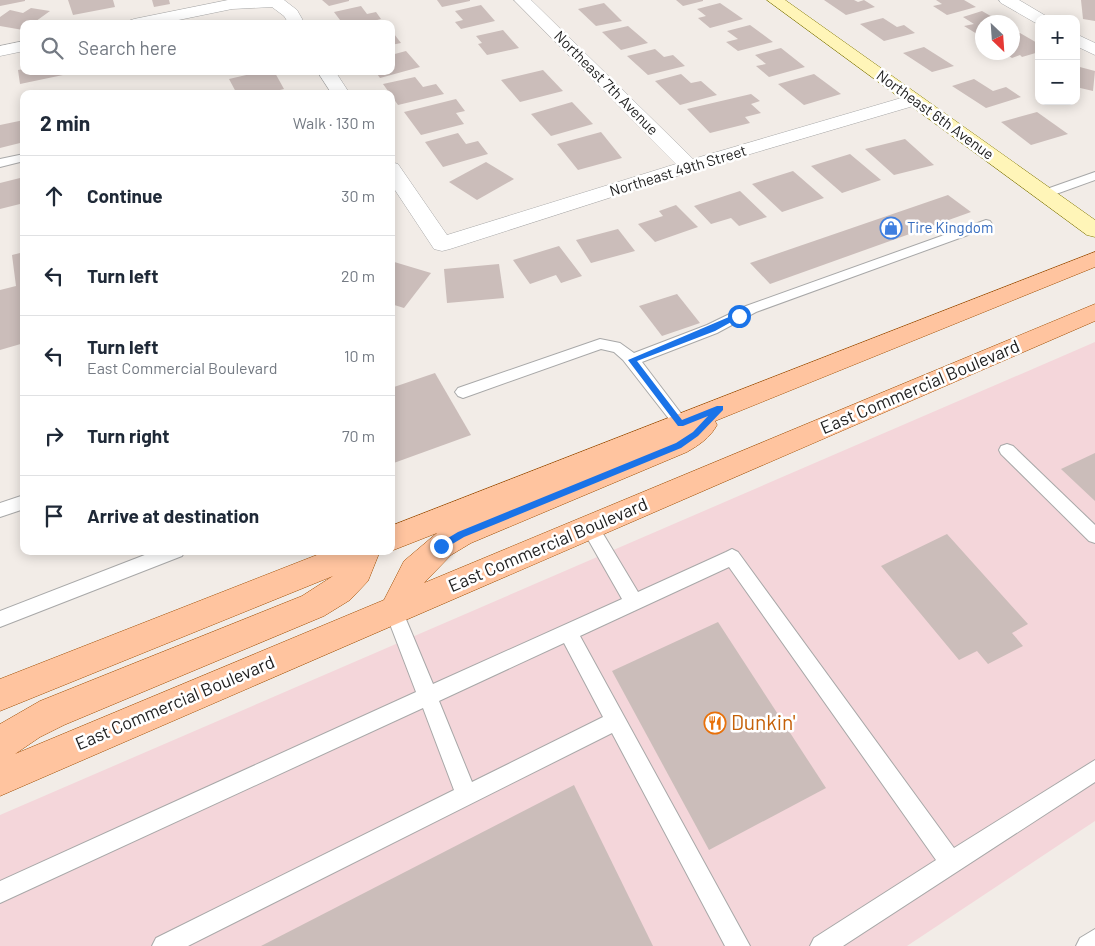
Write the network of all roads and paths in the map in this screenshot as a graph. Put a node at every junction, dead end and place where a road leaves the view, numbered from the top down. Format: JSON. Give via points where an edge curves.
{"nodes":[{"id":1,"x":522,"y":0,"type":"edge"},
{"id":2,"x":774,"y":0,"type":"edge"},
{"id":3,"x":1007,"y":0,"type":"edge"},
{"id":4,"x":1035,"y":16,"type":"edge"},
{"id":5,"x":154,"y":20,"type":"edge"},
{"id":6,"x":295,"y":20,"type":"edge"},
{"id":7,"x":1080,"y":41,"type":"edge"},
{"id":8,"x":20,"y":47,"type":"edge"},
{"id":9,"x":1095,"y":50,"type":"edge"},
{"id":10,"x":0,"y":51,"type":"edge"},
{"id":11,"x":329,"y":75,"type":"edge"},
{"id":12,"x":338,"y":90,"type":"edge"},
{"id":13,"x":914,"y":100,"type":"junction"},
{"id":14,"x":20,"y":158,"type":"edge"},
{"id":15,"x":0,"y":162,"type":"edge"},
{"id":16,"x":689,"y":166,"type":"junction"},
{"id":17,"x":395,"y":174,"type":"edge"},
{"id":18,"x":1095,"y":176,"type":"edge"},
{"id":19,"x":1045,"y":194,"type":"junction"},
{"id":20,"x":986,"y":224,"type":"dead end"},
{"id":21,"x":1095,"y":230,"type":"edge"},
{"id":22,"x":1095,"y":259,"type":"edge"},
{"id":23,"x":1095,"y":312,"type":"edge"},
{"id":24,"x":632,"y":360,"type":"junction"},
{"id":25,"x":463,"y":392,"type":"dead end"},
{"id":26,"x":720,"y":408,"type":"junction"},
{"id":27,"x":681,"y":424,"type":"junction"},
{"id":28,"x":1007,"y":450,"type":"dead end"},
{"id":29,"x":20,"y":503,"type":"edge"},
{"id":30,"x":0,"y":510,"type":"edge"},
{"id":31,"x":590,"y":527,"type":"junction"},
{"id":32,"x":1095,"y":536,"type":"edge"},
{"id":33,"x":395,"y":537,"type":"edge"},
{"id":34,"x":166,"y":555,"type":"edge"},
{"id":35,"x":351,"y":555,"type":"edge"},
{"id":36,"x":363,"y":555,"type":"edge"},
{"id":37,"x":634,"y":602,"type":"junction"},
{"id":38,"x":394,"y":611,"type":"junction"},
{"id":39,"x":0,"y":619,"type":"edge"},
{"id":40,"x":568,"y":632,"type":"junction"},
{"id":41,"x":0,"y":695,"type":"edge"},
{"id":42,"x":428,"y":696,"type":"junction"},
{"id":43,"x":616,"y":721,"type":"junction"},
{"id":44,"x":0,"y":744,"type":"edge"},
{"id":45,"x":1095,"y":770,"type":"edge"},
{"id":46,"x":0,"y":778,"type":"edge"},
{"id":47,"x":467,"y":796,"type":"junction"},
{"id":48,"x":951,"y":863,"type":"junction"},
{"id":49,"x":0,"y":892,"type":"edge"},
{"id":50,"x":1095,"y":941,"type":"edge"},
{"id":51,"x":164,"y":946,"type":"edge"},
{"id":52,"x":738,"y":946,"type":"edge"},
{"id":53,"x":822,"y":946,"type":"edge"},
{"id":54,"x":1088,"y":946,"type":"edge"}],
"edges":[{"from":1,"to":16,"type":"street","name":"Northeast 7th Avenue"},
{"from":2,"to":13,"type":"street","name":"Northeast 6th Avenue"},
{"from":3,"to":4,"type":"street"},
{"from":5,"to":6,"type":"street","via":[[232,4],[276,2]]},
{"from":7,"to":9,"type":"street"},
{"from":8,"to":10,"type":"street"},
{"from":11,"to":12,"type":"street"},
{"from":13,"to":16,"type":"street","name":"Northeast 49th Street"},
{"from":13,"to":19,"type":"street","name":"Northeast 6th Avenue"},
{"from":14,"to":15,"type":"lane"},
{"from":16,"to":17,"type":"street","name":"Northeast 49th Street","via":[[442,244]]},
{"from":18,"to":19,"type":"lane"},
{"from":19,"to":21,"type":"street","name":"Northeast 6th Avenue"},
{"from":20,"to":24,"type":"lane","via":[[751,309],[712,329]]},
{"from":22,"to":26,"type":"main road"},
{"from":23,"to":31,"type":"main road","name":"East Commercial Boulevard"},
{"from":24,"to":25,"type":"lane","via":[[621,348],[600,344]]},
{"from":24,"to":27,"type":"lane"},
{"from":26,"to":27,"type":"main road"},
{"from":26,"to":38,"type":"main road","via":[[695,434],[678,445],[461,534],[441,546],[415,570]]},
{"from":27,"to":33,"type":"main road"},
{"from":28,"to":32,"type":"lane"},
{"from":29,"to":30,"type":"lane"},
{"from":31,"to":37,"type":"lane"},
{"from":31,"to":38,"type":"main road","name":"East Commercial Boulevard"},
{"from":34,"to":39,"type":"lane"},
{"from":35,"to":41,"type":"main road"},
{"from":36,"to":44,"type":"main road","via":[[357,572],[339,590],[312,606],[52,713]]},
{"from":37,"to":40,"type":"lane"},
{"from":37,"to":48,"type":"lane","via":[[732,557]]},
{"from":38,"to":42,"type":"lane"},
{"from":38,"to":46,"type":"main road","name":"East Commercial Boulevard"},
{"from":40,"to":42,"type":"lane"},
{"from":40,"to":43,"type":"lane"},
{"from":42,"to":47,"type":"lane"},
{"from":42,"to":49,"type":"lane"},
{"from":43,"to":47,"type":"lane"},
{"from":43,"to":52,"type":"lane"},
{"from":45,"to":48,"type":"lane"},
{"from":47,"to":51,"type":"lane"},
{"from":48,"to":53,"type":"lane"},
{"from":50,"to":54,"type":"lane"}]}
